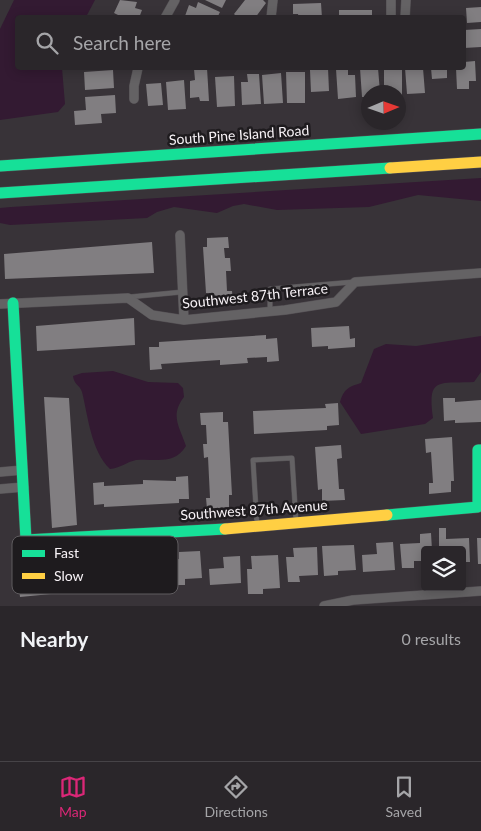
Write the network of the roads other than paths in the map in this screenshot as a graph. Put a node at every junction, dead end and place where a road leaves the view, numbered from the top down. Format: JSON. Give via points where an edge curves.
{"nodes":[{"id":1,"x":175,"y":0,"type":"edge"},
{"id":2,"x":273,"y":0,"type":"edge"},
{"id":3,"x":390,"y":0,"type":"edge"},
{"id":4,"x":406,"y":0,"type":"edge"},
{"id":5,"x":167,"y":15,"type":"edge"},
{"id":6,"x":271,"y":15,"type":"edge"},
{"id":7,"x":391,"y":15,"type":"edge"},
{"id":8,"x":405,"y":15,"type":"edge"},
{"id":9,"x":138,"y":70,"type":"edge"},
{"id":10,"x":134,"y":99,"type":"dead end"},
{"id":11,"x":481,"y":134,"type":"edge"},
{"id":12,"x":481,"y":162,"type":"edge"},
{"id":13,"x":0,"y":166,"type":"edge"},
{"id":14,"x":0,"y":193,"type":"edge"},
{"id":15,"x":180,"y":235,"type":"dead end"},
{"id":16,"x":481,"y":273,"type":"edge"},
{"id":17,"x":355,"y":282,"type":"junction"},
{"id":18,"x":182,"y":292,"type":"junction"},
{"id":19,"x":128,"y":298,"type":"junction"},
{"id":20,"x":13,"y":303,"type":"junction"},
{"id":21,"x":0,"y":304,"type":"edge"},
{"id":22,"x":270,"y":311,"type":"junction"},
{"id":23,"x":184,"y":320,"type":"junction"},
{"id":24,"x":481,"y":450,"type":"edge"},
{"id":25,"x":23,"y":470,"type":"junction"},
{"id":26,"x":0,"y":472,"type":"edge"},
{"id":27,"x":24,"y":487,"type":"junction"},
{"id":28,"x":0,"y":489,"type":"edge"},
{"id":29,"x":296,"y":523,"type":"junction"},
{"id":30,"x":257,"y":526,"type":"junction"},
{"id":31,"x":26,"y":536,"type":"edge"},
{"id":32,"x":92,"y":536,"type":"edge"},
{"id":33,"x":481,"y":591,"type":"edge"},
{"id":34,"x":324,"y":606,"type":"edge"}],
"edges":[{"from":1,"to":5,"type":"street"},
{"from":2,"to":6,"type":"street"},
{"from":3,"to":7,"type":"street"},
{"from":4,"to":8,"type":"street"},
{"from":9,"to":10,"type":"street"},
{"from":11,"to":13,"type":"main road","name":"South Pine Island Road"},
{"from":12,"to":14,"type":"main road"},
{"from":15,"to":18,"type":"street"},
{"from":16,"to":17,"type":"street"},
{"from":17,"to":22,"type":"street","name":"Southwest 87th Terrace","via":[[336,302]]},
{"from":17,"to":22,"type":"lane","via":[[270,289]]},
{"from":18,"to":19,"type":"lane"},
{"from":18,"to":23,"type":"street"},
{"from":19,"to":20,"type":"street"},
{"from":19,"to":23,"type":"street","name":"Southwest 87th Terrace","via":[[152,314]]},
{"from":20,"to":21,"type":"street"},
{"from":20,"to":25,"type":"main road","name":"Southwest 87th Avenue"},
{"from":22,"to":23,"type":"street","name":"Southwest 87th Terrace"},
{"from":24,"to":29,"type":"main road","name":"Southwest 87th Avenue","via":[[478,450],[478,507]]},
{"from":25,"to":26,"type":"street"},
{"from":25,"to":27,"type":"main road","name":"Southwest 87th Avenue"},
{"from":27,"to":28,"type":"street"},
{"from":27,"to":31,"type":"main road","name":"Southwest 87th Avenue"},
{"from":29,"to":30,"type":"main road","name":"Southwest 87th Avenue"},
{"from":29,"to":30,"type":"lane","via":[[292,458],[253,460]]},
{"from":30,"to":32,"type":"main road","name":"Southwest 87th Avenue"},
{"from":33,"to":34,"type":"street","via":[[353,600]]}]}
